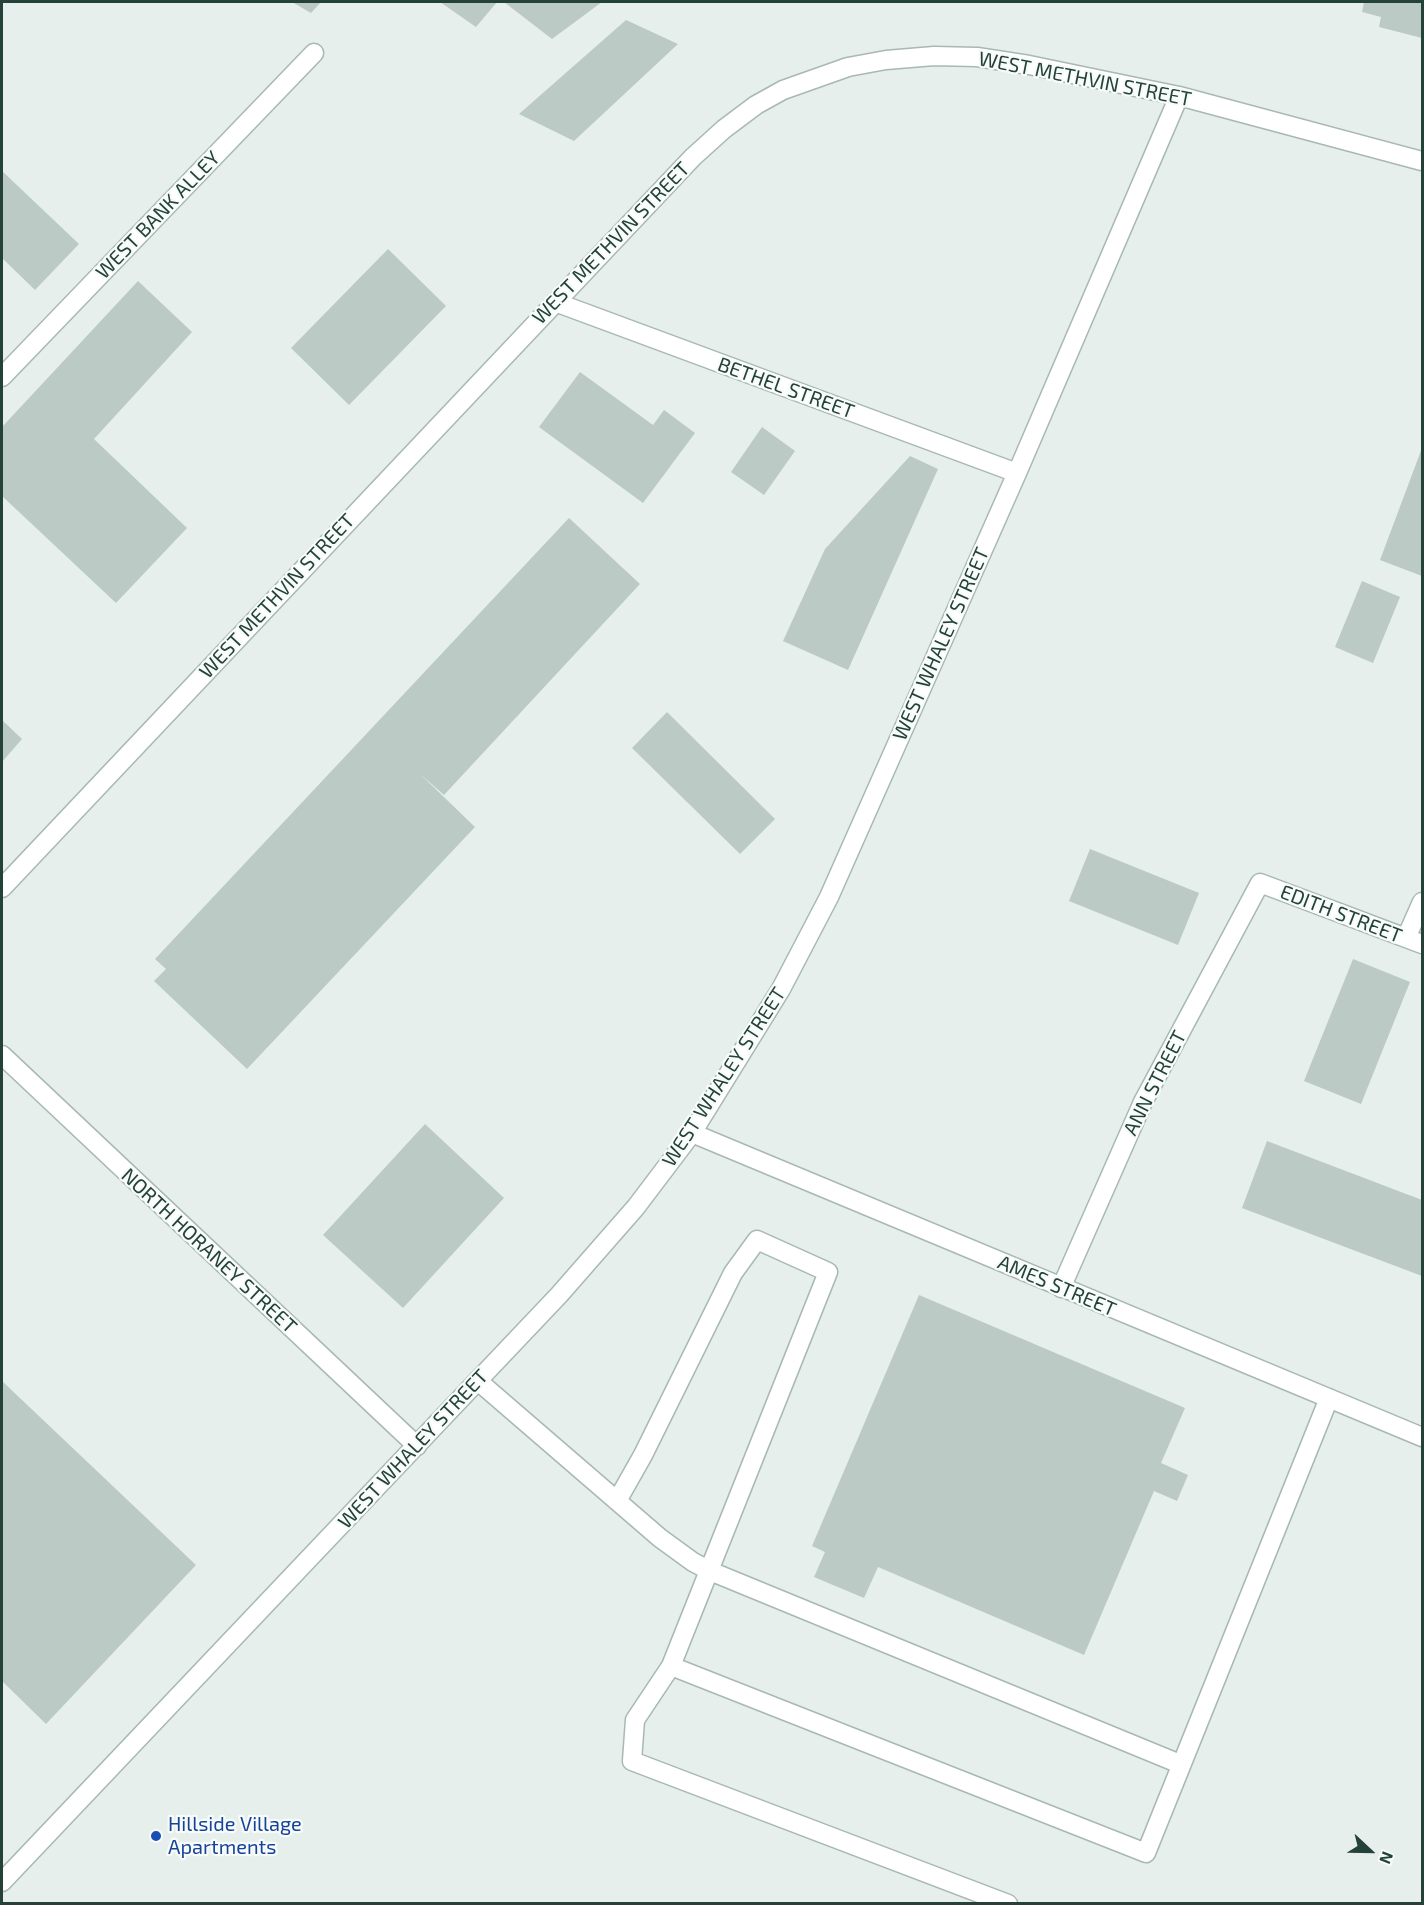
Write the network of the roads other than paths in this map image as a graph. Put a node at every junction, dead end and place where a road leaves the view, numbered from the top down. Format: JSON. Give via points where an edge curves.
{"nodes":[{"id":1,"x":314,"y":53,"type":"dead end"},
{"id":2,"x":1179,"y":96,"type":"junction"},
{"id":3,"x":1422,"y":161,"type":"edge"},
{"id":4,"x":555,"y":302,"type":"junction"},
{"id":5,"x":2,"y":377,"type":"edge"},
{"id":6,"x":1017,"y":473,"type":"junction"},
{"id":7,"x":1260,"y":883,"type":"joint"},
{"id":8,"x":2,"y":888,"type":"edge"},
{"id":9,"x":1422,"y":902,"type":"edge"},
{"id":10,"x":1414,"y":941,"type":"edge"},
{"id":11,"x":2,"y":1055,"type":"edge"},
{"id":12,"x":692,"y":1132,"type":"junction"},
{"id":13,"x":1061,"y":1288,"type":"junction"},
{"id":14,"x":478,"y":1381,"type":"junction"},
{"id":15,"x":1329,"y":1398,"type":"junction"},
{"id":16,"x":1422,"y":1437,"type":"edge"},
{"id":17,"x":417,"y":1446,"type":"junction"},
{"id":18,"x":617,"y":1501,"type":"junction"},
{"id":19,"x":710,"y":1571,"type":"junction"},
{"id":20,"x":670,"y":1666,"type":"junction"},
{"id":21,"x":1180,"y":1764,"type":"junction"},
{"id":22,"x":2,"y":1882,"type":"edge"},
{"id":23,"x":1008,"y":1904,"type":"edge"}],
"edges":[{"from":1,"to":5,"type":"street","name":"WEST BANK ALLEY"},
{"from":2,"to":3,"type":"street","name":"WEST METHVIN STREET"},
{"from":2,"to":4,"type":"street","name":"WEST METHVIN STREET","via":[[977,57],[886,60],[819,76],[756,105],[724,129]]},
{"from":2,"to":6,"type":"street","name":"WEST WHALEY STREET"},
{"from":4,"to":6,"type":"street","name":"BETHEL STREET"},
{"from":4,"to":8,"type":"street","name":"WEST METHVIN STREET"},
{"from":6,"to":12,"type":"street","name":"WEST WHALEY STREET","via":[[814,930]]},
{"from":7,"to":10,"type":"street","name":"EDITH STREET"},
{"from":7,"to":13,"type":"street","name":"ANN STREET","via":[[1143,1102]]},
{"from":9,"to":10,"type":"street"},
{"from":11,"to":17,"type":"street","name":"NORTH HORANEY STREET"},
{"from":12,"to":13,"type":"street","name":"AMES STREET"},
{"from":12,"to":14,"type":"street","name":"WEST WHALEY STREET","via":[[615,1232]]},
{"from":13,"to":15,"type":"street","name":"AMES STREET"},
{"from":14,"to":17,"type":"street","name":"WEST WHALEY STREET"},
{"from":14,"to":18,"type":"street"},
{"from":15,"to":16,"type":"street","name":"AMES STREET"},
{"from":15,"to":21,"type":"street"},
{"from":17,"to":22,"type":"street","name":"WEST WHALEY STREET"},
{"from":18,"to":19,"type":"street","via":[[675,1550]]},
{"from":18,"to":19,"type":"street","via":[[733,1273],[757,1240],[828,1272]]},
{"from":19,"to":20,"type":"street"},
{"from":19,"to":21,"type":"street"},
{"from":20,"to":21,"type":"street","via":[[1146,1853]]},
{"from":20,"to":23,"type":"street","via":[[635,1720],[632,1761]]}]}
